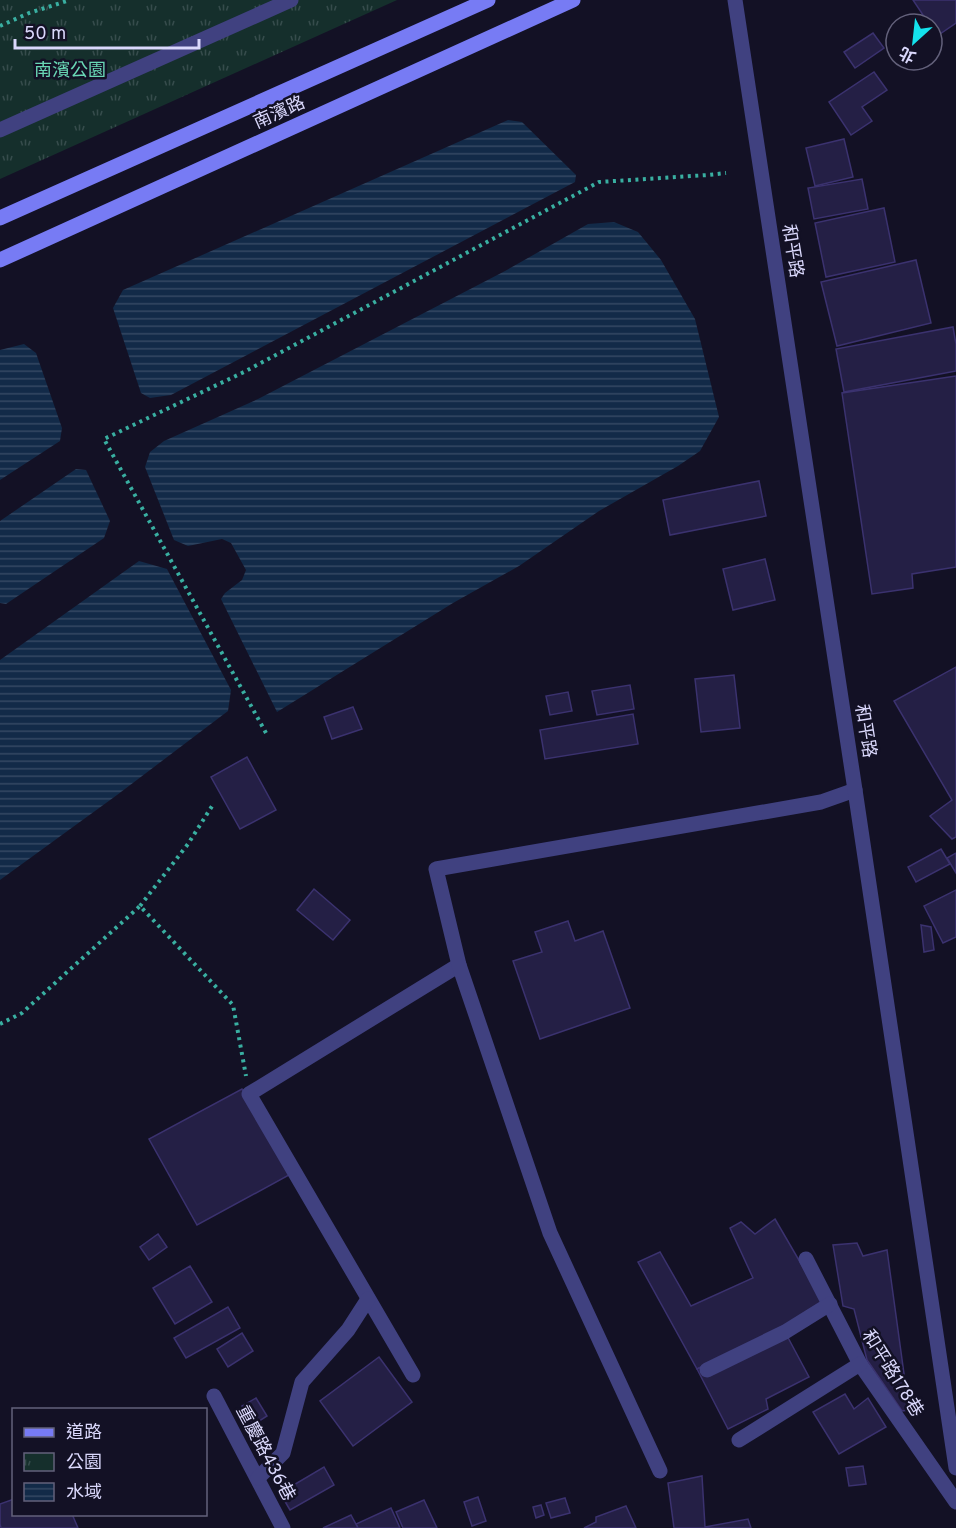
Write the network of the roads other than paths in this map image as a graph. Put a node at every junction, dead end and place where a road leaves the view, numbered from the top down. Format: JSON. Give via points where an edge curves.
{"nodes":[{"id":1,"x":291,"y":0,"type":"edge"},
{"id":2,"x":488,"y":0,"type":"edge"},
{"id":3,"x":573,"y":0,"type":"edge"},
{"id":4,"x":735,"y":0,"type":"edge"},
{"id":5,"x":0,"y":130,"type":"edge"},
{"id":6,"x":0,"y":218,"type":"edge"},
{"id":7,"x":0,"y":260,"type":"edge"},
{"id":8,"x":855,"y":790,"type":"junction"},
{"id":9,"x":459,"y":965,"type":"junction"},
{"id":10,"x":806,"y":1259,"type":"dead end"},
{"id":11,"x":368,"y":1299,"type":"junction"},
{"id":12,"x":830,"y":1304,"type":"junction"},
{"id":13,"x":861,"y":1364,"type":"junction"},
{"id":14,"x":706,"y":1370,"type":"dead end"},
{"id":15,"x":413,"y":1375,"type":"dead end"},
{"id":16,"x":214,"y":1396,"type":"dead end"},
{"id":17,"x":739,"y":1440,"type":"dead end"},
{"id":18,"x":956,"y":1468,"type":"edge"},
{"id":19,"x":660,"y":1471,"type":"dead end"},
{"id":20,"x":258,"y":1478,"type":"junction"},
{"id":21,"x":956,"y":1502,"type":"edge"},
{"id":22,"x":284,"y":1528,"type":"edge"}],
"edges":[{"from":1,"to":5,"type":"street"},
{"from":2,"to":6,"type":"main road","name":"南濱路"},
{"from":3,"to":7,"type":"main road","name":"南濱路"},
{"from":4,"to":8,"type":"street","name":"和平路"},
{"from":8,"to":9,"type":"street","via":[[821,802],[436,869]]},
{"from":8,"to":18,"type":"street","name":"和平路"},
{"from":9,"to":11,"type":"street","via":[[249,1094]]},
{"from":9,"to":19,"type":"street","via":[[550,1233]]},
{"from":10,"to":12,"type":"street","name":"和平路178巷"},
{"from":11,"to":15,"type":"street"},
{"from":11,"to":20,"type":"street","via":[[302,1383],[283,1453]]},
{"from":12,"to":13,"type":"street","name":"和平路178巷"},
{"from":12,"to":14,"type":"street","via":[[785,1332]]},
{"from":13,"to":17,"type":"street"},
{"from":13,"to":21,"type":"street","name":"和平路178巷"},
{"from":16,"to":20,"type":"street","name":"重慶路436巷"},
{"from":20,"to":22,"type":"street","name":"重慶路436巷"}]}
